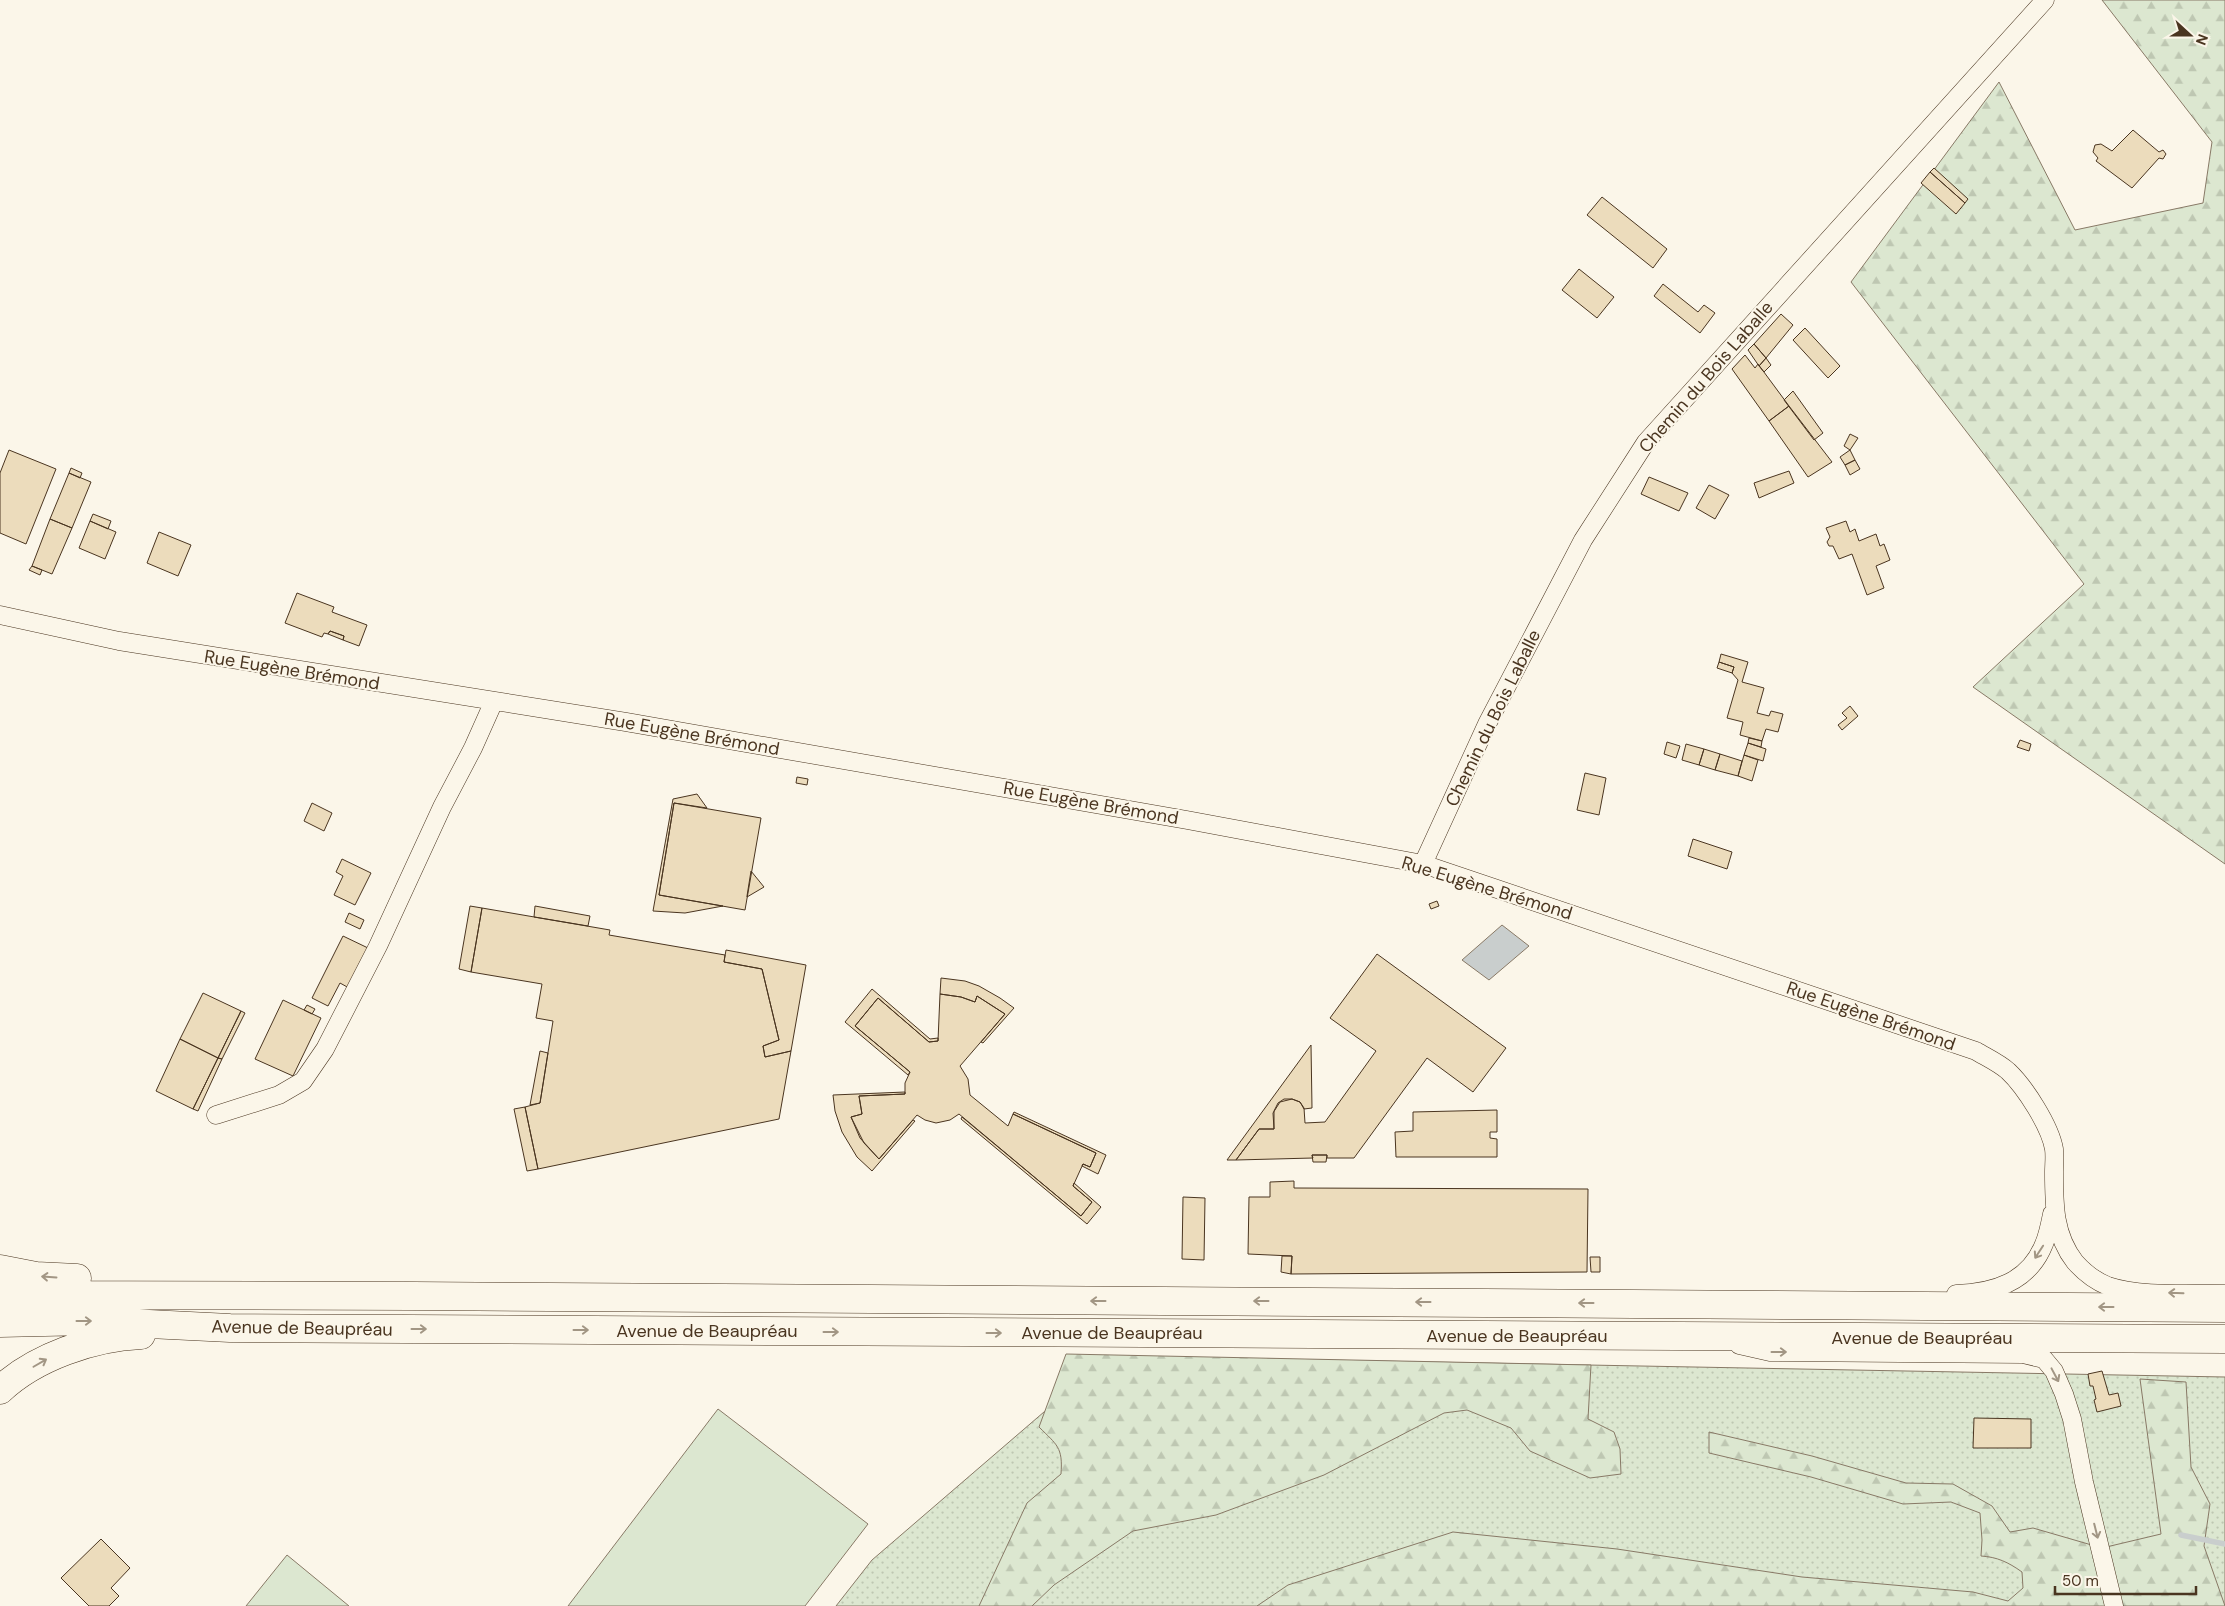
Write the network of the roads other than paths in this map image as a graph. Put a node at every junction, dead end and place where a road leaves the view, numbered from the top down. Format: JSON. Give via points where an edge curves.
{"nodes":[{"id":1,"x":2045,"y":0,"type":"edge"},
{"id":2,"x":0,"y":614,"type":"edge"},
{"id":3,"x":494,"y":701,"type":"junction"},
{"id":4,"x":1422,"y":864,"type":"junction"},
{"id":5,"x":216,"y":1115,"type":"dead end"},
{"id":6,"x":2054,"y":1207,"type":"junction"},
{"id":7,"x":0,"y":1269,"type":"edge"},
{"id":8,"x":2225,"y":1294,"type":"edge"},
{"id":9,"x":0,"y":1295,"type":"edge"},
{"id":10,"x":342,"y":1295,"type":"junction"},
{"id":11,"x":1635,"y":1303,"type":"junction"},
{"id":12,"x":2225,"y":1308,"type":"edge"},
{"id":13,"x":0,"y":1323,"type":"edge"},
{"id":14,"x":230,"y":1328,"type":"junction"},
{"id":15,"x":1697,"y":1337,"type":"junction"},
{"id":16,"x":2225,"y":1339,"type":"edge"},
{"id":17,"x":0,"y":1390,"type":"edge"},
{"id":18,"x":2114,"y":1606,"type":"edge"}],
"edges":[{"from":1,"to":4,"type":"street","name":"Chemin du Bois Laballe","via":[[1646,442],[1583,540],[1488,724]]},
{"from":2,"to":3,"type":"street","name":"Rue Eugène Brémond","via":[[119,641]]},
{"from":3,"to":4,"type":"street","name":"Rue Eugène Brémond","via":[[1177,818]]},
{"from":3,"to":5,"type":"street","via":[[378,946],[325,1048],[303,1081],[279,1095]]},
{"from":4,"to":6,"type":"street","name":"Rue Eugène Brémond","via":[[1976,1051],[2007,1070],[2037,1109],[2054,1149]]},
{"from":8,"to":6,"type":"street","name":"Rue Eugène Brémond","one_way":true,"via":[[2141,1292],[2109,1286],[2093,1279],[2067,1252],[2058,1233]]},
{"from":6,"to":11,"type":"street","name":"Rue Eugène Brémond","one_way":true,"via":[[2044,1245],[2028,1270],[2003,1287],[1976,1294],[1754,1293]]},
{"from":10,"to":7,"type":"highway","one_way":true,"via":[[294,1287],[60,1278]]},
{"from":9,"to":10,"type":"highway","name":"Avenue de Beaupréau"},
{"from":11,"to":10,"type":"highway","name":"Avenue de Beaupréau","one_way":true},
{"from":12,"to":11,"type":"highway","name":"Avenue de Beaupréau","one_way":true},
{"from":13,"to":14,"type":"highway","name":"Avenue de Beaupréau","one_way":true,"via":[[88,1321]]},
{"from":14,"to":15,"type":"highway","name":"Avenue de Beaupréau","one_way":true},
{"from":17,"to":14,"type":"highway","one_way":true,"via":[[43,1360],[82,1345],[133,1336],[206,1333]]},
{"from":15,"to":16,"type":"highway","name":"Avenue de Beaupréau"},
{"from":15,"to":18,"type":"street","one_way":true,"via":[[1770,1352],[2023,1354],[2044,1359],[2054,1372],[2072,1419]]}]}
